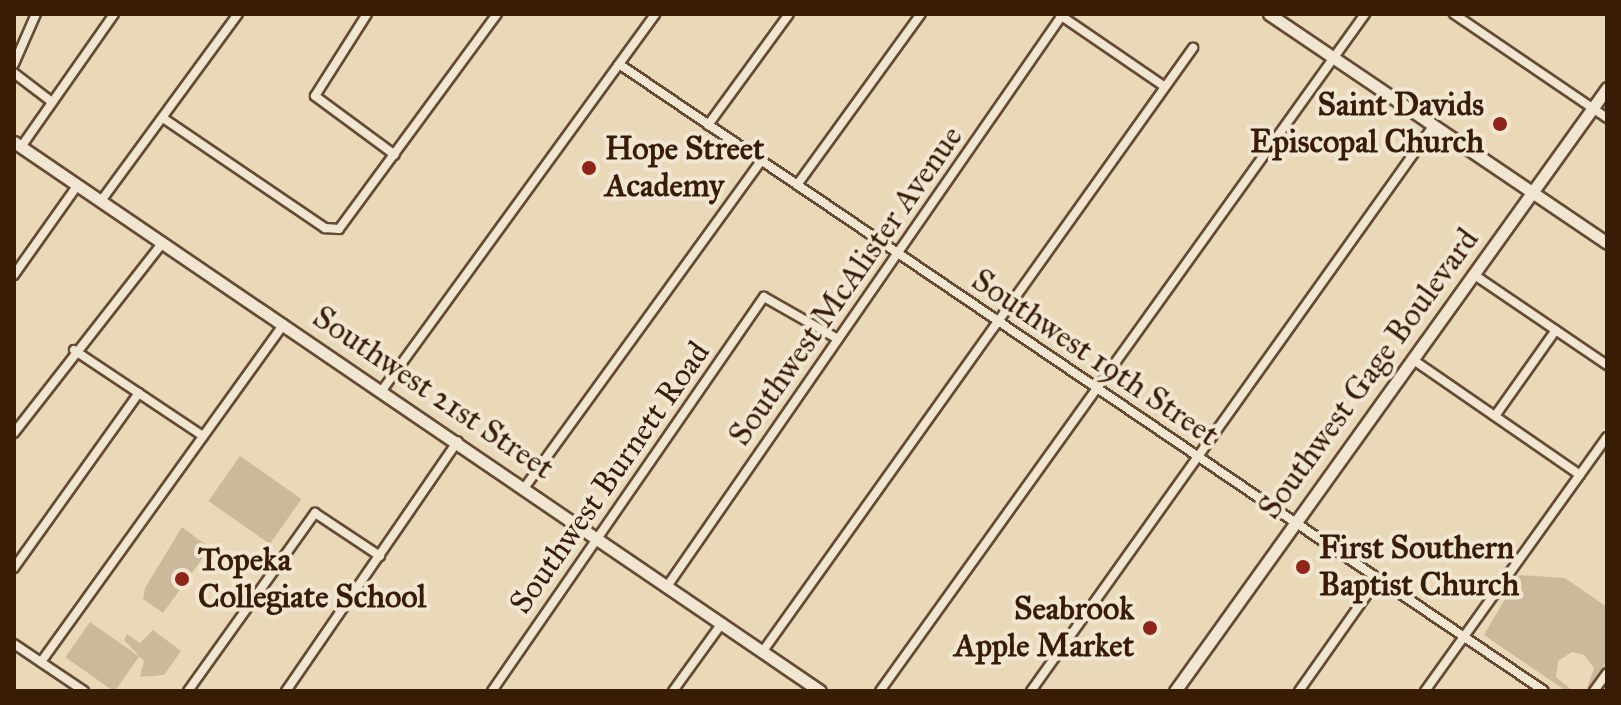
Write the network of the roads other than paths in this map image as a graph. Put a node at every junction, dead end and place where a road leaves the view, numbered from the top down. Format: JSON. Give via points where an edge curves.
{"nodes":[{"id":1,"x":36,"y":14,"type":"edge"},
{"id":2,"x":114,"y":14,"type":"edge"},
{"id":3,"x":238,"y":14,"type":"edge"},
{"id":4,"x":367,"y":14,"type":"edge"},
{"id":5,"x":497,"y":14,"type":"edge"},
{"id":6,"x":655,"y":14,"type":"edge"},
{"id":7,"x":789,"y":14,"type":"edge"},
{"id":8,"x":921,"y":14,"type":"edge"},
{"id":9,"x":1269,"y":14,"type":"edge"},
{"id":10,"x":1365,"y":14,"type":"edge"},
{"id":11,"x":1454,"y":14,"type":"edge"},
{"id":12,"x":1062,"y":15,"type":"edge"},
{"id":13,"x":1193,"y":48,"type":"dead end"},
{"id":14,"x":1335,"y":59,"type":"junction"},
{"id":15,"x":14,"y":64,"type":"edge"},
{"id":16,"x":619,"y":64,"type":"junction"},
{"id":17,"x":14,"y":73,"type":"edge"},
{"id":18,"x":1165,"y":87,"type":"junction"},
{"id":19,"x":1607,"y":88,"type":"edge"},
{"id":20,"x":52,"y":102,"type":"junction"},
{"id":21,"x":1593,"y":108,"type":"junction"},
{"id":22,"x":163,"y":118,"type":"junction"},
{"id":23,"x":1607,"y":118,"type":"edge"},
{"id":24,"x":708,"y":125,"type":"junction"},
{"id":25,"x":1434,"y":125,"type":"junction"},
{"id":26,"x":17,"y":144,"type":"edge"},
{"id":27,"x":395,"y":155,"type":"junction"},
{"id":28,"x":761,"y":161,"type":"junction"},
{"id":29,"x":797,"y":185,"type":"junction"},
{"id":30,"x":77,"y":186,"type":"junction"},
{"id":31,"x":1532,"y":192,"type":"junction"},
{"id":32,"x":101,"y":201,"type":"junction"},
{"id":33,"x":163,"y":242,"type":"junction"},
{"id":34,"x":1607,"y":243,"type":"edge"},
{"id":35,"x":897,"y":253,"type":"junction"},
{"id":36,"x":1473,"y":274,"type":"junction"},
{"id":37,"x":14,"y":275,"type":"edge"},
{"id":38,"x":998,"y":321,"type":"junction"},
{"id":39,"x":285,"y":323,"type":"junction"},
{"id":40,"x":1556,"y":330,"type":"junction"},
{"id":41,"x":838,"y":339,"type":"junction"},
{"id":42,"x":74,"y":350,"type":"junction"},
{"id":43,"x":1412,"y":359,"type":"junction"},
{"id":44,"x":1607,"y":365,"type":"edge"},
{"id":45,"x":1098,"y":388,"type":"junction"},
{"id":46,"x":383,"y":389,"type":"junction"},
{"id":47,"x":139,"y":393,"type":"junction"},
{"id":48,"x":1495,"y":416,"type":"junction"},
{"id":49,"x":14,"y":433,"type":"edge"},
{"id":50,"x":203,"y":436,"type":"junction"},
{"id":51,"x":1607,"y":437,"type":"edge"},
{"id":52,"x":458,"y":440,"type":"junction"},
{"id":53,"x":1197,"y":456,"type":"junction"},
{"id":54,"x":1580,"y":475,"type":"junction"},
{"id":55,"x":525,"y":487,"type":"junction"},
{"id":56,"x":1295,"y":522,"type":"junction"},
{"id":57,"x":597,"y":538,"type":"junction"},
{"id":58,"x":380,"y":556,"type":"junction"},
{"id":59,"x":14,"y":568,"type":"edge"},
{"id":60,"x":1378,"y":579,"type":"junction"},
{"id":61,"x":668,"y":585,"type":"junction"},
{"id":62,"x":722,"y":623,"type":"junction"},
{"id":63,"x":1464,"y":636,"type":"junction"},
{"id":64,"x":14,"y":644,"type":"edge"},
{"id":65,"x":763,"y":651,"type":"junction"},
{"id":66,"x":41,"y":662,"type":"junction"},
{"id":67,"x":1607,"y":673,"type":"edge"},
{"id":68,"x":1181,"y":689,"type":"edge"},
{"id":69,"x":84,"y":691,"type":"edge"},
{"id":70,"x":188,"y":691,"type":"edge"},
{"id":71,"x":286,"y":691,"type":"edge"},
{"id":72,"x":492,"y":691,"type":"edge"},
{"id":73,"x":673,"y":691,"type":"edge"},
{"id":74,"x":820,"y":691,"type":"edge"},
{"id":75,"x":880,"y":691,"type":"edge"},
{"id":76,"x":1031,"y":691,"type":"edge"},
{"id":77,"x":1299,"y":691,"type":"edge"},
{"id":78,"x":1425,"y":691,"type":"edge"},
{"id":79,"x":1544,"y":691,"type":"edge"},
{"id":80,"x":1594,"y":691,"type":"edge"}],
"edges":[{"from":1,"to":15,"type":"street"},
{"from":2,"to":20,"type":"street"},
{"from":3,"to":22,"type":"street"},
{"from":4,"to":27,"type":"street","via":[[317,83],[319,103]]},
{"from":5,"to":27,"type":"street"},
{"from":6,"to":16,"type":"street"},
{"from":7,"to":24,"type":"street"},
{"from":8,"to":29,"type":"street"},
{"from":9,"to":14,"type":"main road"},
{"from":10,"to":14,"type":"street"},
{"from":11,"to":21,"type":"street"},
{"from":12,"to":18,"type":"street"},
{"from":12,"to":35,"type":"street","name":"Southwest McAlister Avenue"},
{"from":13,"to":18,"type":"street"},
{"from":14,"to":25,"type":"main road"},
{"from":14,"to":45,"type":"street"},
{"from":16,"to":24,"type":"street","name":"Southwest 19th Street"},
{"from":16,"to":46,"type":"street"},
{"from":17,"to":20,"type":"street"},
{"from":18,"to":38,"type":"street"},
{"from":19,"to":21,"type":"main road","name":"Southwest Gage Boulevard"},
{"from":20,"to":26,"type":"street"},
{"from":21,"to":23,"type":"street"},
{"from":21,"to":31,"type":"main road","name":"Southwest Gage Boulevard"},
{"from":22,"to":27,"type":"street","via":[[329,230],[341,228]]},
{"from":22,"to":32,"type":"street"},
{"from":24,"to":28,"type":"street","name":"Southwest 19th Street"},
{"from":25,"to":31,"type":"main road"},
{"from":25,"to":53,"type":"street"},
{"from":26,"to":30,"type":"main road","name":"Southwest 21st Street"},
{"from":28,"to":29,"type":"street","name":"Southwest 19th Street"},
{"from":28,"to":55,"type":"street"},
{"from":29,"to":35,"type":"street","name":"Southwest 19th Street"},
{"from":30,"to":32,"type":"main road","name":"Southwest 21st Street"},
{"from":30,"to":37,"type":"street"},
{"from":31,"to":34,"type":"main road"},
{"from":31,"to":36,"type":"main road","name":"Southwest Gage Boulevard"},
{"from":32,"to":33,"type":"main road","name":"Southwest 21st Street"},
{"from":33,"to":39,"type":"main road","name":"Southwest 21st Street"},
{"from":33,"to":42,"type":"street","via":[[107,321]]},
{"from":35,"to":38,"type":"street","name":"Southwest 19th Street"},
{"from":35,"to":41,"type":"street","name":"Southwest McAlister Avenue"},
{"from":36,"to":40,"type":"street"},
{"from":36,"to":43,"type":"main road","name":"Southwest Gage Boulevard"},
{"from":38,"to":45,"type":"street","name":"Southwest 19th Street"},
{"from":38,"to":65,"type":"street"},
{"from":39,"to":46,"type":"main road","name":"Southwest 21st Street"},
{"from":39,"to":50,"type":"street"},
{"from":40,"to":44,"type":"street"},
{"from":40,"to":48,"type":"street"},
{"from":41,"to":57,"type":"street","name":"Southwest Burnett Road","via":[[770,296]]},
{"from":41,"to":61,"type":"street","name":"Southwest McAlister Avenue"},
{"from":42,"to":47,"type":"street"},
{"from":42,"to":49,"type":"street"},
{"from":43,"to":48,"type":"street"},
{"from":43,"to":56,"type":"main road","name":"Southwest Gage Boulevard"},
{"from":45,"to":53,"type":"street","name":"Southwest 19th Street"},
{"from":45,"to":75,"type":"street"},
{"from":46,"to":52,"type":"main road","name":"Southwest 21st Street"},
{"from":47,"to":50,"type":"street"},
{"from":47,"to":59,"type":"street"},
{"from":48,"to":54,"type":"street"},
{"from":50,"to":66,"type":"street"},
{"from":51,"to":54,"type":"street"},
{"from":52,"to":55,"type":"main road","name":"Southwest 21st Street"},
{"from":52,"to":58,"type":"street"},
{"from":53,"to":56,"type":"street","name":"Southwest 19th Street"},
{"from":53,"to":76,"type":"street"},
{"from":54,"to":63,"type":"street"},
{"from":55,"to":57,"type":"main road","name":"Southwest 21st Street"},
{"from":56,"to":60,"type":"street","name":"Southwest 19th Street"},
{"from":56,"to":68,"type":"main road","name":"Southwest Gage Boulevard"},
{"from":57,"to":61,"type":"main road","name":"Southwest 21st Street"},
{"from":57,"to":72,"type":"street","name":"Southwest Burnett Road"},
{"from":58,"to":70,"type":"street","via":[[315,513]]},
{"from":58,"to":71,"type":"street"},
{"from":60,"to":63,"type":"street","name":"Southwest 19th Street"},
{"from":60,"to":77,"type":"street"},
{"from":61,"to":62,"type":"main road","name":"Southwest 21st Street"},
{"from":62,"to":65,"type":"main road","name":"Southwest 21st Street"},
{"from":62,"to":73,"type":"street"},
{"from":63,"to":78,"type":"street"},
{"from":63,"to":79,"type":"street","name":"Southwest 19th Street"},
{"from":64,"to":66,"type":"street"},
{"from":65,"to":74,"type":"main road","name":"Southwest 21st Street"},
{"from":66,"to":69,"type":"street"},
{"from":67,"to":80,"type":"street"}]}
